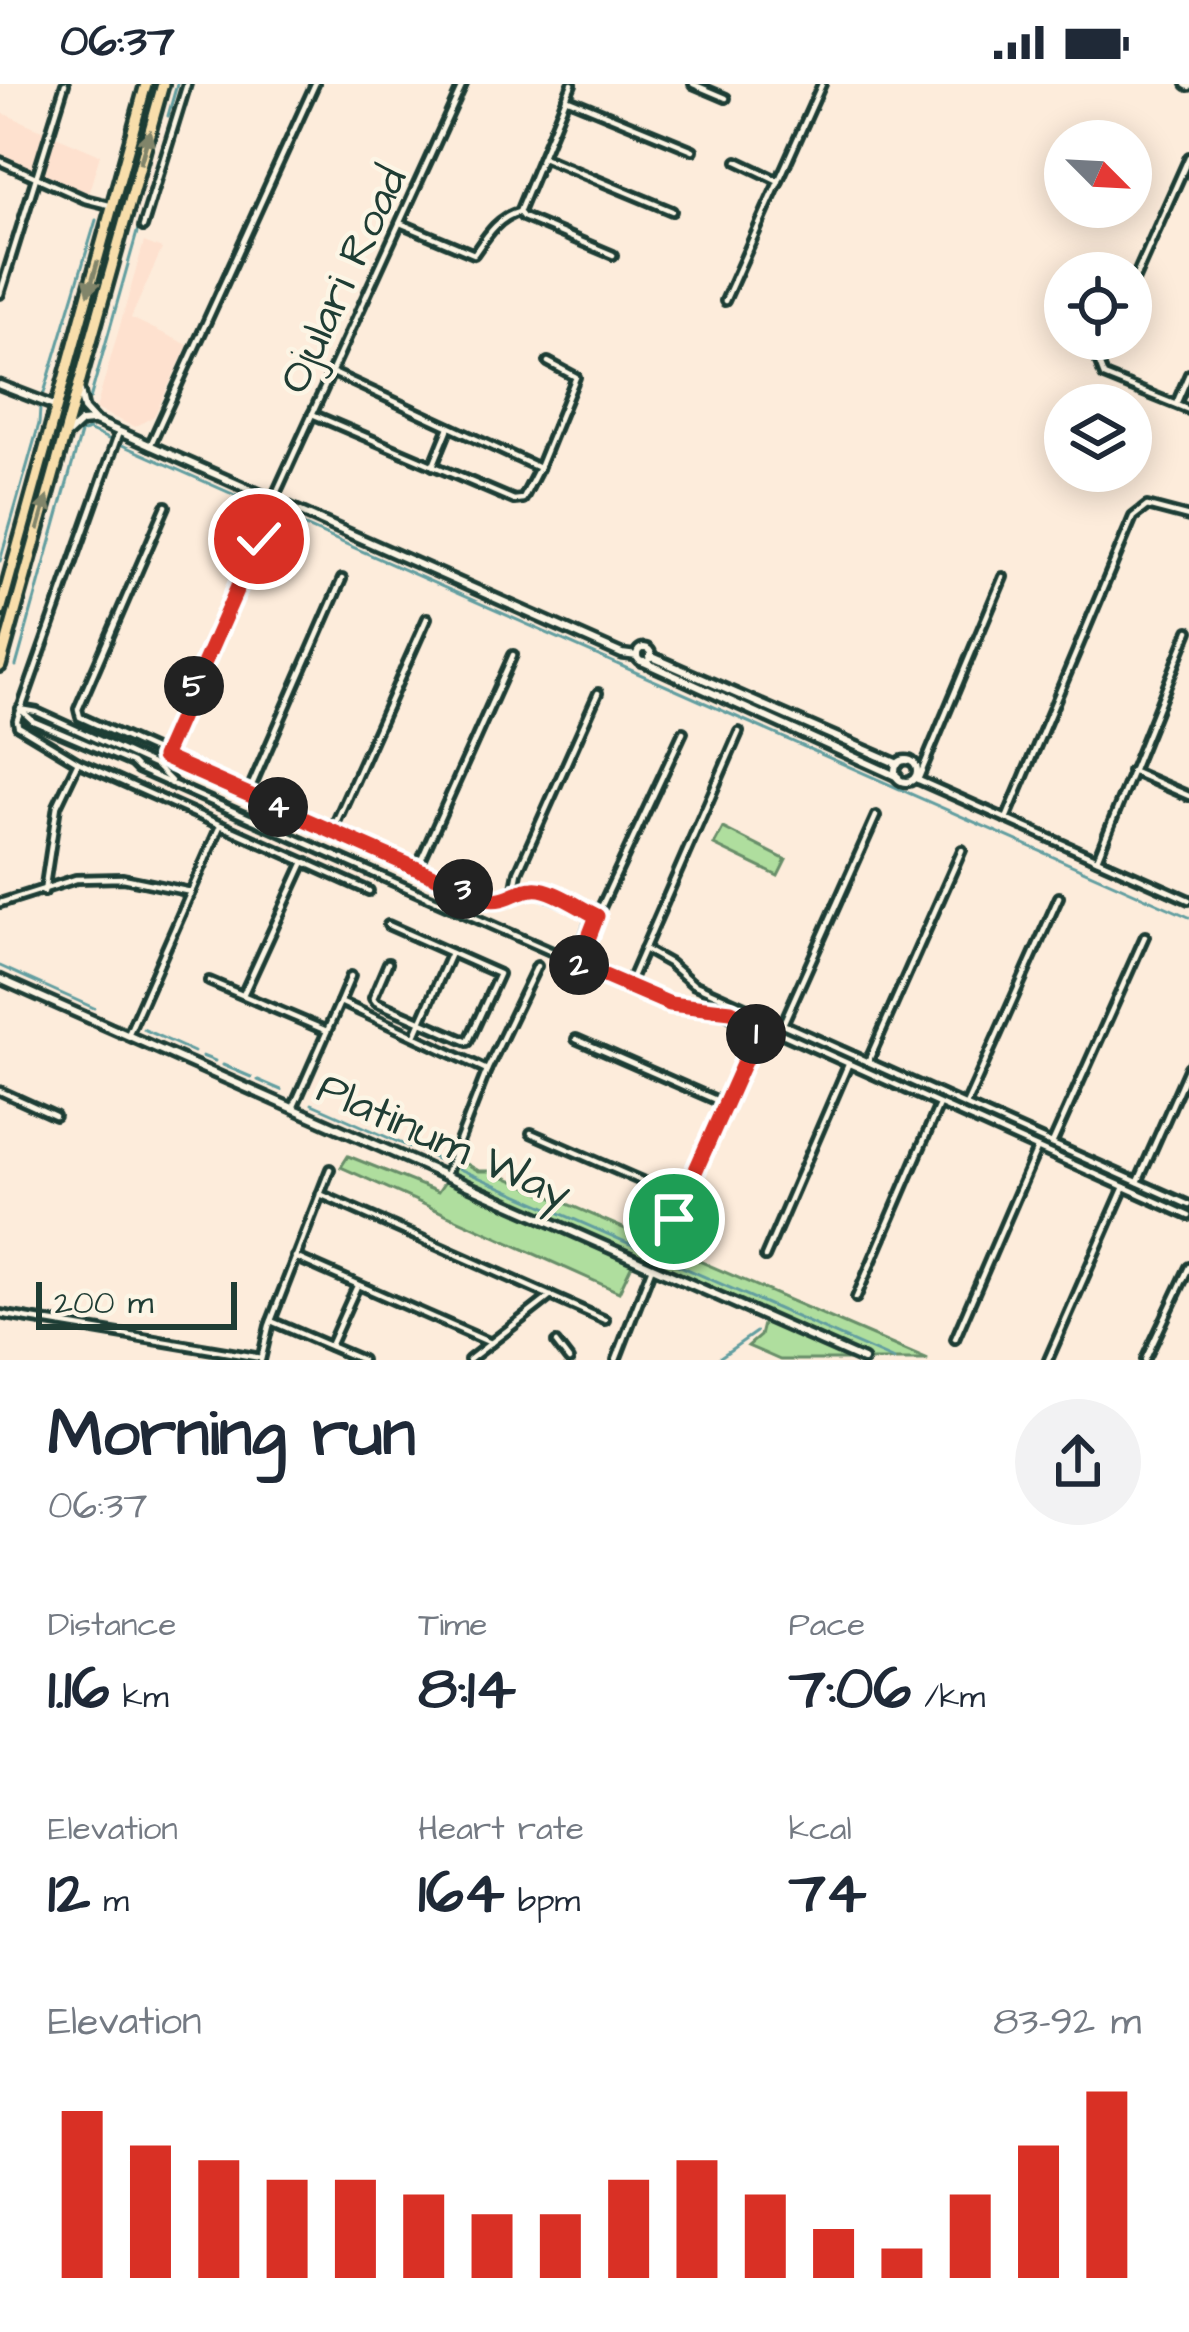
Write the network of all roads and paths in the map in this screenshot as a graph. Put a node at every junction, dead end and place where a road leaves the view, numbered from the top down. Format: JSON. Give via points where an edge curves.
{"nodes":[{"id":1,"x":64,"y":84,"type":"edge"},
{"id":2,"x":146,"y":84,"type":"edge"},
{"id":3,"x":164,"y":84,"type":"edge"},
{"id":4,"x":187,"y":84,"type":"edge"},
{"id":5,"x":315,"y":84,"type":"edge"},
{"id":6,"x":463,"y":84,"type":"edge"},
{"id":7,"x":572,"y":84,"type":"edge"},
{"id":8,"x":693,"y":84,"type":"edge"},
{"id":9,"x":822,"y":84,"type":"edge"},
{"id":10,"x":566,"y":98,"type":"junction"},
{"id":11,"x":726,"y":98,"type":"dead end"},
{"id":12,"x":692,"y":150,"type":"dead end"},
{"id":13,"x":542,"y":157,"type":"junction"},
{"id":14,"x":1189,"y":157,"type":"edge"},
{"id":15,"x":0,"y":161,"type":"edge"},
{"id":16,"x":737,"y":161,"type":"dead end"},
{"id":17,"x":34,"y":176,"type":"junction"},
{"id":18,"x":779,"y":181,"type":"junction"},
{"id":19,"x":113,"y":206,"type":"junction"},
{"id":20,"x":519,"y":212,"type":"junction"},
{"id":21,"x":672,"y":212,"type":"dead end"},
{"id":22,"x":399,"y":223,"type":"junction"},
{"id":23,"x":143,"y":227,"type":"dead end"},
{"id":24,"x":1147,"y":252,"type":"edge"},
{"id":25,"x":614,"y":256,"type":"dead end"},
{"id":26,"x":0,"y":294,"type":"edge"},
{"id":27,"x":725,"y":301,"type":"dead end"},
{"id":28,"x":1100,"y":360,"type":"edge"},
{"id":29,"x":548,"y":362,"type":"dead end"},
{"id":30,"x":331,"y":372,"type":"junction"},
{"id":31,"x":1189,"y":374,"type":"edge"},
{"id":32,"x":79,"y":381,"type":"junction"},
{"id":33,"x":0,"y":385,"type":"edge"},
{"id":34,"x":1176,"y":404,"type":"junction"},
{"id":35,"x":57,"y":407,"type":"junction"},
{"id":36,"x":1189,"y":410,"type":"edge"},
{"id":37,"x":312,"y":414,"type":"junction"},
{"id":38,"x":95,"y":422,"type":"junction"},
{"id":39,"x":449,"y":427,"type":"junction"},
{"id":40,"x":117,"y":438,"type":"junction"},
{"id":41,"x":61,"y":446,"type":"junction"},
{"id":42,"x":150,"y":446,"type":"junction"},
{"id":43,"x":433,"y":466,"type":"junction"},
{"id":44,"x":539,"y":467,"type":"junction"},
{"id":45,"x":273,"y":500,"type":"junction"},
{"id":46,"x":166,"y":506,"type":"dead end"},
{"id":47,"x":1189,"y":517,"type":"edge"},
{"id":48,"x":259,"y":539,"type":"dead end"},
{"id":49,"x":1003,"y":577,"type":"dead end"},
{"id":50,"x":342,"y":579,"type":"dead end"},
{"id":51,"x":0,"y":610,"type":"edge"},
{"id":52,"x":427,"y":618,"type":"dead end"},
{"id":53,"x":1189,"y":631,"type":"edge"},
{"id":54,"x":513,"y":655,"type":"dead end"},
{"id":55,"x":644,"y":658,"type":"junction"},
{"id":56,"x":0,"y":666,"type":"edge"},
{"id":57,"x":598,"y":693,"type":"dead end"},
{"id":58,"x":20,"y":709,"type":"junction"},
{"id":59,"x":683,"y":732,"type":"dead end"},
{"id":60,"x":739,"y":732,"type":"dead end"},
{"id":61,"x":163,"y":757,"type":"junction"},
{"id":62,"x":134,"y":760,"type":"junction"},
{"id":63,"x":78,"y":763,"type":"junction"},
{"id":64,"x":898,"y":764,"type":"junction"},
{"id":65,"x":156,"y":766,"type":"junction"},
{"id":66,"x":1131,"y":771,"type":"junction"},
{"id":67,"x":152,"y":775,"type":"junction"},
{"id":68,"x":898,"y":778,"type":"junction"},
{"id":69,"x":916,"y":779,"type":"junction"},
{"id":70,"x":171,"y":782,"type":"junction"},
{"id":71,"x":248,"y":794,"type":"junction"},
{"id":72,"x":1189,"y":796,"type":"edge"},
{"id":73,"x":876,"y":816,"type":"dead end"},
{"id":74,"x":1006,"y":819,"type":"junction"},
{"id":75,"x":220,"y":826,"type":"junction"},
{"id":76,"x":332,"y":831,"type":"junction"},
{"id":77,"x":962,"y":850,"type":"dead end"},
{"id":78,"x":1097,"y":859,"type":"junction"},
{"id":79,"x":304,"y":862,"type":"junction"},
{"id":80,"x":417,"y":869,"type":"junction"},
{"id":81,"x":369,"y":891,"type":"dead end"},
{"id":82,"x":44,"y":892,"type":"junction"},
{"id":83,"x":191,"y":892,"type":"junction"},
{"id":84,"x":519,"y":895,"type":"junction"},
{"id":85,"x":1060,"y":897,"type":"dead end"},
{"id":86,"x":1189,"y":900,"type":"edge"},
{"id":87,"x":0,"y":903,"type":"edge"},
{"id":88,"x":597,"y":916,"type":"junction"},
{"id":89,"x":388,"y":925,"type":"dead end"},
{"id":90,"x":1144,"y":936,"type":"dead end"},
{"id":91,"x":644,"y":950,"type":"junction"},
{"id":92,"x":451,"y":953,"type":"junction"},
{"id":93,"x":388,"y":963,"type":"dead end"},
{"id":94,"x":574,"y":963,"type":"junction"},
{"id":95,"x":537,"y":966,"type":"dead end"},
{"id":96,"x":351,"y":976,"type":"dead end"},
{"id":97,"x":0,"y":979,"type":"edge"},
{"id":98,"x":209,"y":981,"type":"dead end"},
{"id":99,"x":628,"y":986,"type":"junction"},
{"id":100,"x":243,"y":995,"type":"junction"},
{"id":101,"x":340,"y":1002,"type":"junction"},
{"id":102,"x":419,"y":1022,"type":"junction"},
{"id":103,"x":783,"y":1024,"type":"junction"},
{"id":104,"x":760,"y":1026,"type":"junction"},
{"id":105,"x":327,"y":1031,"type":"junction"},
{"id":106,"x":128,"y":1035,"type":"junction"},
{"id":107,"x":415,"y":1035,"type":"junction"},
{"id":108,"x":576,"y":1039,"type":"dead end"},
{"id":109,"x":868,"y":1062,"type":"junction"},
{"id":110,"x":848,"y":1065,"type":"junction"},
{"id":111,"x":1189,"y":1067,"type":"edge"},
{"id":112,"x":487,"y":1070,"type":"junction"},
{"id":113,"x":0,"y":1091,"type":"edge"},
{"id":114,"x":725,"y":1105,"type":"junction"},
{"id":115,"x":939,"y":1106,"type":"junction"},
{"id":116,"x":966,"y":1106,"type":"junction"},
{"id":117,"x":293,"y":1108,"type":"junction"},
{"id":118,"x":55,"y":1116,"type":"dead end"},
{"id":119,"x":531,"y":1133,"type":"dead end"},
{"id":120,"x":1052,"y":1144,"type":"junction"},
{"id":121,"x":1037,"y":1149,"type":"junction"},
{"id":122,"x":330,"y":1169,"type":"dead end"},
{"id":123,"x":446,"y":1176,"type":"junction"},
{"id":124,"x":1138,"y":1182,"type":"junction"},
{"id":125,"x":1124,"y":1187,"type":"junction"},
{"id":126,"x":320,"y":1194,"type":"junction"},
{"id":127,"x":683,"y":1199,"type":"junction"},
{"id":128,"x":1189,"y":1205,"type":"edge"},
{"id":129,"x":1189,"y":1216,"type":"edge"},
{"id":130,"x":674,"y":1219,"type":"dead end"},
{"id":131,"x":296,"y":1257,"type":"junction"},
{"id":132,"x":765,"y":1257,"type":"dead end"},
{"id":133,"x":652,"y":1267,"type":"junction"},
{"id":134,"x":1189,"y":1267,"type":"edge"},
{"id":135,"x":357,"y":1284,"type":"junction"},
{"id":136,"x":551,"y":1297,"type":"junction"},
{"id":137,"x":856,"y":1298,"type":"dead end"},
{"id":138,"x":0,"y":1314,"type":"edge"},
{"id":139,"x":605,"y":1320,"type":"dead end"},
{"id":140,"x":271,"y":1321,"type":"junction"},
{"id":141,"x":955,"y":1339,"type":"dead end"},
{"id":142,"x":556,"y":1342,"type":"dead end"},
{"id":143,"x":491,"y":1343,"type":"junction"},
{"id":144,"x":330,"y":1346,"type":"junction"},
{"id":145,"x":847,"y":1357,"type":"edge"},
{"id":146,"x":261,"y":1359,"type":"edge"},
{"id":147,"x":362,"y":1360,"type":"edge"},
{"id":148,"x":469,"y":1360,"type":"edge"},
{"id":149,"x":569,"y":1360,"type":"edge"},
{"id":150,"x":616,"y":1360,"type":"edge"},
{"id":151,"x":862,"y":1360,"type":"edge"},
{"id":152,"x":1048,"y":1360,"type":"edge"},
{"id":153,"x":1145,"y":1360,"type":"edge"}],
"edges":[{"from":1,"to":17,"type":"street"},
{"from":2,"to":19,"type":"highway"},
{"from":32,"to":3,"type":"highway","one_way":true},
{"from":4,"to":23,"type":"street"},
{"from":5,"to":42,"type":"street"},
{"from":6,"to":22,"type":"street","name":"Ojulari Road"},
{"from":7,"to":10,"type":"street"},
{"from":8,"to":11,"type":"street"},
{"from":9,"to":18,"type":"street"},
{"from":10,"to":12,"type":"street"},
{"from":10,"to":13,"type":"street"},
{"from":13,"to":20,"type":"street"},
{"from":13,"to":21,"type":"street"},
{"from":14,"to":24,"type":"street"},
{"from":15,"to":17,"type":"street"},
{"from":16,"to":18,"type":"street"},
{"from":17,"to":19,"type":"street"},
{"from":17,"to":26,"type":"street"},
{"from":18,"to":27,"type":"street"},
{"from":19,"to":35,"type":"highway","one_way":true},
{"from":20,"to":22,"type":"street","via":[[474,254]]},
{"from":20,"to":25,"type":"street"},
{"from":22,"to":30,"type":"street","name":"Ojulari Road"},
{"from":28,"to":34,"type":"street","via":[[1104,376]]},
{"from":29,"to":44,"type":"street","via":[[576,377]]},
{"from":30,"to":37,"type":"street","name":"Ojulari Road"},
{"from":30,"to":39,"type":"street"},
{"from":31,"to":34,"type":"street"},
{"from":32,"to":38,"type":"street"},
{"from":32,"to":41,"type":"highway"},
{"from":33,"to":35,"type":"street"},
{"from":34,"to":36,"type":"street"},
{"from":35,"to":51,"type":"highway"},
{"from":37,"to":43,"type":"street"},
{"from":37,"to":45,"type":"street","name":"Ojulari Road"},
{"from":38,"to":40,"type":"street"},
{"from":38,"to":41,"type":"street","via":[[75,425]]},
{"from":39,"to":43,"type":"street"},
{"from":39,"to":44,"type":"street"},
{"from":40,"to":42,"type":"street"},
{"from":40,"to":58,"type":"street"},
{"from":56,"to":41,"type":"highway","one_way":true},
{"from":42,"to":45,"type":"street"},
{"from":43,"to":44,"type":"street","via":[[520,501]]},
{"from":45,"to":55,"type":"street"},
{"from":46,"to":61,"type":"street","via":[[78,709],[91,724]]},
{"from":47,"to":74,"type":"street","via":[[1147,506],[1133,517]]},
{"from":48,"to":61,"type":"street"},
{"from":49,"to":69,"type":"street"},
{"from":50,"to":71,"type":"street"},
{"from":52,"to":76,"type":"street"},
{"from":53,"to":66,"type":"street"},
{"from":54,"to":80,"type":"street"},
{"from":55,"to":64,"type":"street"},
{"from":55,"to":68,"type":"street"},
{"from":57,"to":84,"type":"street","via":[[518,872]]},
{"from":58,"to":62,"type":"street"},
{"from":58,"to":63,"type":"street","via":[[22,732]]},
{"from":59,"to":88,"type":"street"},
{"from":60,"to":91,"type":"street"},
{"from":61,"to":71,"type":"street"},
{"from":62,"to":65,"type":"street"},
{"from":62,"to":67,"type":"street"},
{"from":63,"to":75,"type":"street"},
{"from":63,"to":82,"type":"street","via":[[57,806]]},
{"from":64,"to":68,"type":"street"},
{"from":64,"to":69,"type":"street","via":[[914,763]]},
{"from":65,"to":67,"type":"street"},
{"from":65,"to":70,"type":"street"},
{"from":66,"to":72,"type":"street"},
{"from":66,"to":78,"type":"street"},
{"from":67,"to":70,"type":"street"},
{"from":68,"to":69,"type":"street"},
{"from":69,"to":74,"type":"street"},
{"from":70,"to":94,"type":"street"},
{"from":71,"to":76,"type":"street"},
{"from":73,"to":103,"type":"street"},
{"from":74,"to":78,"type":"street"},
{"from":75,"to":79,"type":"street"},
{"from":75,"to":83,"type":"street"},
{"from":76,"to":80,"type":"street"},
{"from":77,"to":109,"type":"street"},
{"from":78,"to":86,"type":"street"},
{"from":79,"to":81,"type":"street"},
{"from":79,"to":100,"type":"street"},
{"from":80,"to":84,"type":"street","via":[[486,899]]},
{"from":82,"to":83,"type":"street","via":[[76,879],[122,878]]},
{"from":82,"to":87,"type":"street"},
{"from":83,"to":106,"type":"street"},
{"from":84,"to":88,"type":"street","via":[[540,890]]},
{"from":85,"to":116,"type":"street"},
{"from":88,"to":94,"type":"street"},
{"from":89,"to":92,"type":"street"},
{"from":90,"to":120,"type":"street"},
{"from":91,"to":99,"type":"street"},
{"from":91,"to":103,"type":"street","via":[[692,984]]},
{"from":92,"to":102,"type":"street"},
{"from":92,"to":102,"type":"street","via":[[499,974],[468,1042]]},
{"from":93,"to":102,"type":"street","via":[[373,998]]},
{"from":94,"to":99,"type":"street"},
{"from":95,"to":112,"type":"street"},
{"from":96,"to":101,"type":"street"},
{"from":97,"to":106,"type":"street","name":"Platinum Way"},
{"from":98,"to":100,"type":"street"},
{"from":99,"to":104,"type":"street"},
{"from":100,"to":105,"type":"street"},
{"from":101,"to":105,"type":"street"},
{"from":101,"to":107,"type":"street"},
{"from":102,"to":107,"type":"street"},
{"from":103,"to":109,"type":"street"},
{"from":104,"to":110,"type":"street"},
{"from":104,"to":114,"type":"street"},
{"from":105,"to":117,"type":"street"},
{"from":106,"to":117,"type":"street","name":"Platinum Way"},
{"from":107,"to":112,"type":"street"},
{"from":108,"to":114,"type":"street"},
{"from":109,"to":116,"type":"street"},
{"from":110,"to":115,"type":"street"},
{"from":110,"to":132,"type":"street"},
{"from":111,"to":124,"type":"street"},
{"from":112,"to":123,"type":"street"},
{"from":113,"to":118,"type":"street"},
{"from":114,"to":127,"type":"street"},
{"from":115,"to":121,"type":"street"},
{"from":115,"to":137,"type":"street"},
{"from":116,"to":120,"type":"street"},
{"from":117,"to":123,"type":"street","name":"Platinum Way"},
{"from":119,"to":127,"type":"street"},
{"from":120,"to":124,"type":"street"},
{"from":121,"to":125,"type":"street"},
{"from":121,"to":141,"type":"street"},
{"from":122,"to":126,"type":"street"},
{"from":123,"to":133,"type":"street","name":"Platinum Way"},
{"from":124,"to":128,"type":"street"},
{"from":125,"to":129,"type":"street"},
{"from":125,"to":152,"type":"street"},
{"from":126,"to":131,"type":"street"},
{"from":126,"to":136,"type":"street"},
{"from":127,"to":130,"type":"street"},
{"from":131,"to":135,"type":"street"},
{"from":131,"to":140,"type":"street"},
{"from":133,"to":145,"type":"street","name":"Platinum Way"},
{"from":133,"to":150,"type":"street"},
{"from":134,"to":153,"type":"street"},
{"from":135,"to":143,"type":"street"},
{"from":135,"to":144,"type":"street"},
{"from":136,"to":139,"type":"street"},
{"from":136,"to":143,"type":"street"},
{"from":138,"to":146,"type":"street"},
{"from":140,"to":144,"type":"street"},
{"from":140,"to":146,"type":"street"},
{"from":142,"to":149,"type":"street"},
{"from":143,"to":148,"type":"street"},
{"from":144,"to":147,"type":"street"},
{"from":145,"to":151,"type":"street","name":"Platinum Way"}]}
